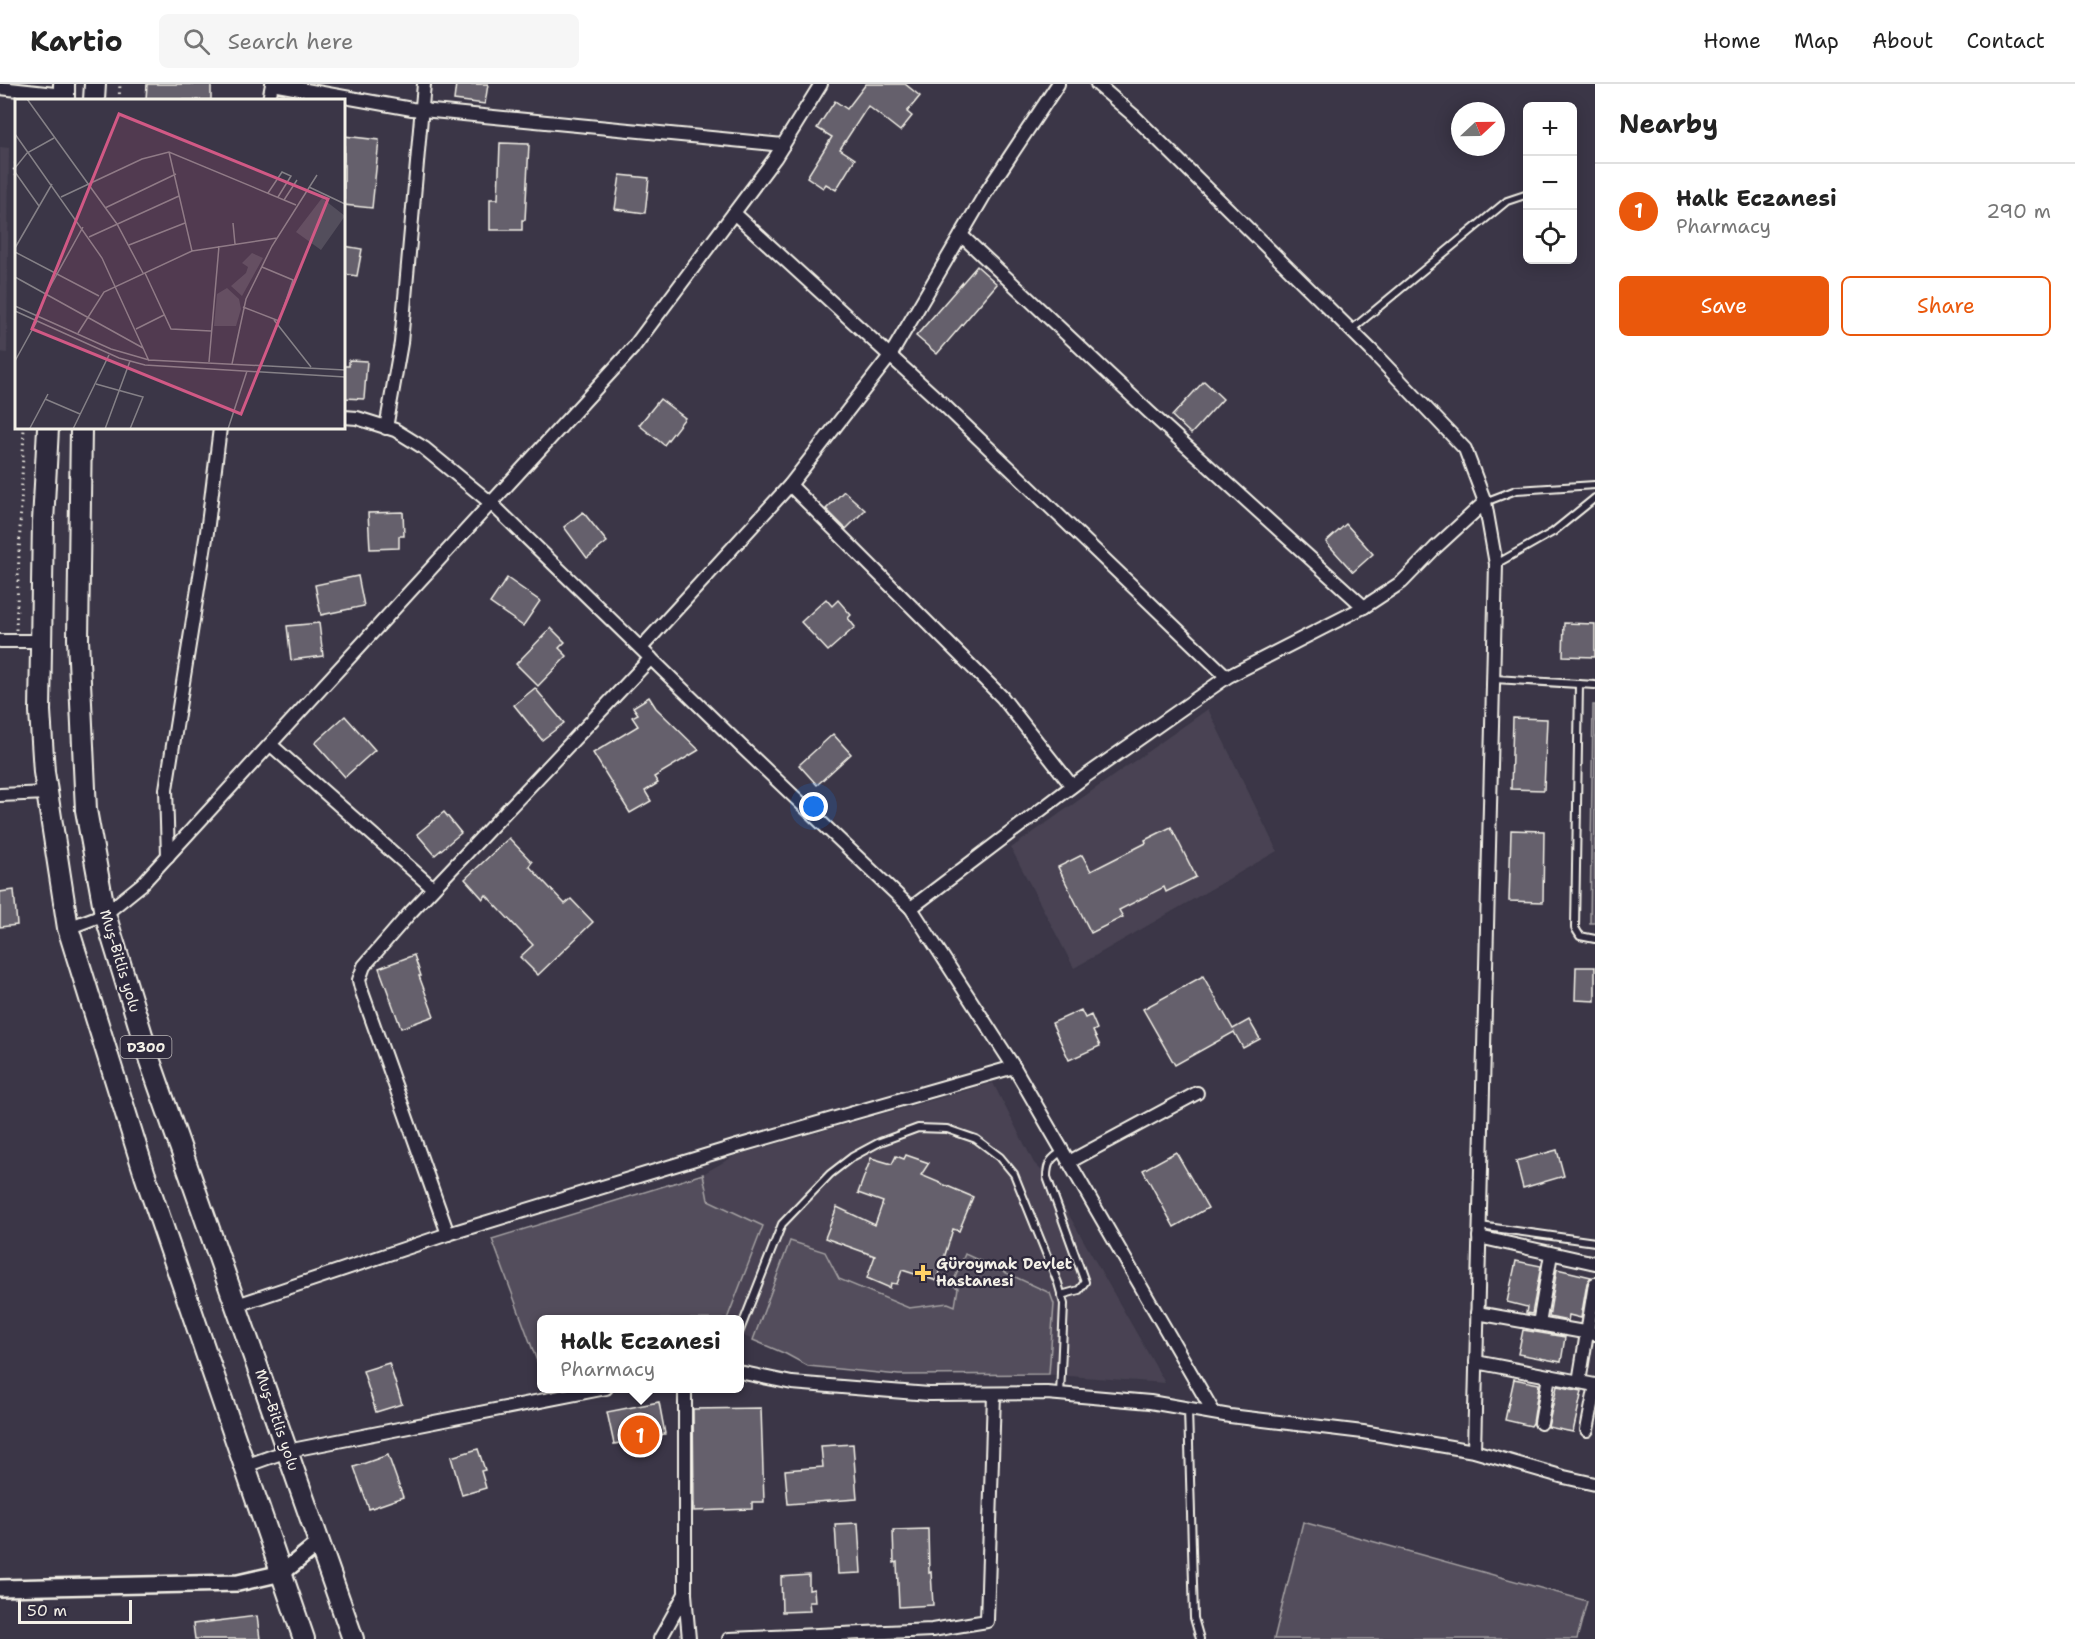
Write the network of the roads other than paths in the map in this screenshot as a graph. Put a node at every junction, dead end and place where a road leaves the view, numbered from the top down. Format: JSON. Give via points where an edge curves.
{"nodes":[{"id":1,"x":95,"y":84,"type":"edge"},
{"id":2,"x":272,"y":84,"type":"edge"},
{"id":3,"x":424,"y":84,"type":"edge"},
{"id":4,"x":821,"y":84,"type":"edge"},
{"id":5,"x":1058,"y":84,"type":"edge"},
{"id":6,"x":1097,"y":84,"type":"edge"},
{"id":7,"x":0,"y":88,"type":"edge"},
{"id":8,"x":64,"y":93,"type":"edge"},
{"id":9,"x":94,"y":99,"type":"edge"},
{"id":10,"x":269,"y":99,"type":"edge"},
{"id":11,"x":421,"y":110,"type":"junction"},
{"id":12,"x":783,"y":145,"type":"junction"},
{"id":13,"x":1523,"y":195,"type":"edge"},
{"id":14,"x":734,"y":213,"type":"junction"},
{"id":15,"x":961,"y":235,"type":"junction"},
{"id":16,"x":1352,"y":330,"type":"junction"},
{"id":17,"x":890,"y":357,"type":"junction"},
{"id":18,"x":345,"y":417,"type":"edge"},
{"id":19,"x":386,"y":428,"type":"junction"},
{"id":20,"x":48,"y":429,"type":"edge"},
{"id":21,"x":81,"y":429,"type":"edge"},
{"id":22,"x":220,"y":429,"type":"edge"},
{"id":23,"x":1595,"y":485,"type":"edge"},
{"id":24,"x":790,"y":486,"type":"junction"},
{"id":25,"x":1595,"y":498,"type":"edge"},
{"id":26,"x":491,"y":502,"type":"junction"},
{"id":27,"x":1485,"y":502,"type":"junction"},
{"id":28,"x":1496,"y":564,"type":"junction"},
{"id":29,"x":1364,"y":607,"type":"junction"},
{"id":30,"x":0,"y":641,"type":"edge"},
{"id":31,"x":41,"y":641,"type":"junction"},
{"id":32,"x":641,"y":648,"type":"junction"},
{"id":33,"x":651,"y":658,"type":"junction"},
{"id":34,"x":1227,"y":677,"type":"junction"},
{"id":35,"x":1494,"y":680,"type":"junction"},
{"id":36,"x":1579,"y":684,"type":"junction"},
{"id":37,"x":1595,"y":685,"type":"edge"},
{"id":38,"x":271,"y":745,"type":"junction"},
{"id":39,"x":1072,"y":786,"type":"junction"},
{"id":40,"x":47,"y":793,"type":"junction"},
{"id":41,"x":0,"y":795,"type":"edge"},
{"id":42,"x":168,"y":856,"type":"junction"},
{"id":43,"x":433,"y":888,"type":"junction"},
{"id":44,"x":911,"y":908,"type":"junction"},
{"id":45,"x":105,"y":914,"type":"junction"},
{"id":46,"x":68,"y":928,"type":"junction"},
{"id":47,"x":1595,"y":939,"type":"edge"},
{"id":48,"x":1014,"y":1067,"type":"junction"},
{"id":49,"x":1197,"y":1093,"type":"dead end"},
{"id":50,"x":1066,"y":1157,"type":"junction"},
{"id":51,"x":1479,"y":1232,"type":"junction"},
{"id":52,"x":448,"y":1234,"type":"junction"},
{"id":53,"x":1595,"y":1242,"type":"edge"},
{"id":54,"x":1551,"y":1254,"type":"junction"},
{"id":55,"x":1595,"y":1263,"type":"edge"},
{"id":56,"x":1595,"y":1284,"type":"edge"},
{"id":57,"x":1061,"y":1295,"type":"junction"},
{"id":58,"x":237,"y":1305,"type":"junction"},
{"id":59,"x":1477,"y":1313,"type":"junction"},
{"id":60,"x":744,"y":1320,"type":"edge"},
{"id":61,"x":1539,"y":1324,"type":"junction"},
{"id":62,"x":1591,"y":1334,"type":"edge"},
{"id":63,"x":1476,"y":1362,"type":"junction"},
{"id":64,"x":744,"y":1373,"type":"edge"},
{"id":65,"x":1549,"y":1376,"type":"junction"},
{"id":66,"x":1579,"y":1382,"type":"junction"},
{"id":67,"x":1595,"y":1384,"type":"edge"},
{"id":68,"x":1595,"y":1390,"type":"edge"},
{"id":69,"x":585,"y":1393,"type":"edge"},
{"id":70,"x":685,"y":1393,"type":"edge"},
{"id":71,"x":994,"y":1394,"type":"junction"},
{"id":72,"x":1060,"y":1395,"type":"junction"},
{"id":73,"x":1188,"y":1408,"type":"junction"},
{"id":74,"x":1214,"y":1413,"type":"junction"},
{"id":75,"x":1541,"y":1423,"type":"dead end"},
{"id":76,"x":1587,"y":1430,"type":"dead end"},
{"id":77,"x":287,"y":1450,"type":"junction"},
{"id":78,"x":1473,"y":1450,"type":"junction"},
{"id":79,"x":245,"y":1466,"type":"junction"},
{"id":80,"x":1595,"y":1484,"type":"edge"},
{"id":81,"x":320,"y":1542,"type":"junction"},
{"id":82,"x":282,"y":1573,"type":"junction"},
{"id":83,"x":0,"y":1588,"type":"edge"},
{"id":84,"x":685,"y":1594,"type":"junction"},
{"id":85,"x":304,"y":1639,"type":"edge"},
{"id":86,"x":353,"y":1639,"type":"edge"},
{"id":87,"x":660,"y":1639,"type":"edge"},
{"id":88,"x":689,"y":1639,"type":"edge"},
{"id":89,"x":729,"y":1639,"type":"edge"},
{"id":90,"x":1200,"y":1639,"type":"edge"}],
"edges":[{"from":1,"to":9,"type":"highway"},
{"from":2,"to":10,"type":"street"},
{"from":2,"to":11,"type":"street"},
{"from":3,"to":11,"type":"street"},
{"from":4,"to":12,"type":"street"},
{"from":5,"to":15,"type":"street"},
{"from":6,"to":16,"type":"street"},
{"from":7,"to":8,"type":"street"},
{"from":11,"to":12,"type":"street"},
{"from":11,"to":19,"type":"street","via":[[401,343]]},
{"from":12,"to":14,"type":"street"},
{"from":13,"to":16,"type":"lane","via":[[1507,201]]},
{"from":14,"to":17,"type":"street"},
{"from":14,"to":26,"type":"street","via":[[633,348]]},
{"from":15,"to":17,"type":"street"},
{"from":15,"to":29,"type":"street"},
{"from":16,"to":27,"type":"street","via":[[1465,449]]},
{"from":17,"to":24,"type":"street"},
{"from":17,"to":34,"type":"street"},
{"from":18,"to":19,"type":"street"},
{"from":19,"to":26,"type":"street","via":[[424,448]]},
{"from":20,"to":31,"type":"highway","number":"D300"},
{"from":21,"to":45,"type":"highway","name":"Muş-Bitlis yolu","number":"D300","via":[[78,639],[84,787]]},
{"from":22,"to":42,"type":"street","via":[[166,789]]},
{"from":23,"to":27,"type":"lane","via":[[1516,490]]},
{"from":24,"to":32,"type":"street"},
{"from":24,"to":39,"type":"street","via":[[1002,697]]},
{"from":25,"to":28,"type":"lane","via":[[1553,532]]},
{"from":26,"to":32,"type":"street"},
{"from":26,"to":38,"type":"street"},
{"from":27,"to":28,"type":"street"},
{"from":27,"to":29,"type":"street","via":[[1402,582]]},
{"from":28,"to":35,"type":"street"},
{"from":29,"to":34,"type":"street"},
{"from":30,"to":31,"type":"street"},
{"from":31,"to":40,"type":"highway","number":"D300","via":[[40,711]]},
{"from":32,"to":33,"type":"street"},
{"from":33,"to":43,"type":"street"},
{"from":33,"to":44,"type":"street"},
{"from":34,"to":39,"type":"street"},
{"from":35,"to":36,"type":"lane"},
{"from":35,"to":51,"type":"street"},
{"from":36,"to":37,"type":"lane"},
{"from":36,"to":47,"type":"lane","via":[[1575,928],[1580,936]]},
{"from":38,"to":42,"type":"street"},
{"from":38,"to":43,"type":"street"},
{"from":39,"to":44,"type":"street"},
{"from":40,"to":41,"type":"street"},
{"from":40,"to":46,"type":"highway","number":"D300"},
{"from":42,"to":45,"type":"street"},
{"from":43,"to":52,"type":"street","via":[[364,966],[359,980]]},
{"from":44,"to":48,"type":"street"},
{"from":45,"to":46,"type":"street"},
{"from":45,"to":58,"type":"highway","name":"Muş-Bitlis yolu","number":"D300","via":[[150,1061]]},
{"from":46,"to":79,"type":"highway","number":"D300","via":[[145,1175]]},
{"from":48,"to":50,"type":"street"},
{"from":48,"to":52,"type":"street"},
{"from":49,"to":50,"type":"street"},
{"from":50,"to":57,"type":"lane","via":[[1052,1157],[1047,1177],[1085,1282],[1079,1290]]},
{"from":50,"to":74,"type":"street"},
{"from":51,"to":53,"type":"lane"},
{"from":51,"to":54,"type":"street"},
{"from":51,"to":59,"type":"street"},
{"from":52,"to":58,"type":"street"},
{"from":54,"to":55,"type":"street"},
{"from":54,"to":61,"type":"street"},
{"from":56,"to":62,"type":"street"},
{"from":57,"to":60,"type":"lane","via":[[1014,1174],[1000,1156],[976,1139],[947,1129],[918,1128],[852,1157],[782,1224]]},
{"from":57,"to":72,"type":"lane","via":[[1064,1304]]},
{"from":58,"to":77,"type":"highway","name":"Muş-Bitlis yolu","number":"D300"},
{"from":59,"to":61,"type":"street"},
{"from":59,"to":63,"type":"street"},
{"from":61,"to":62,"type":"street"},
{"from":62,"to":66,"type":"street"},
{"from":63,"to":65,"type":"street"},
{"from":63,"to":78,"type":"street"},
{"from":64,"to":71,"type":"street","via":[[792,1383],[929,1394]]},
{"from":65,"to":66,"type":"street"},
{"from":65,"to":75,"type":"street"},
{"from":66,"to":67,"type":"street"},
{"from":68,"to":76,"type":"street"},
{"from":69,"to":77,"type":"street"},
{"from":70,"to":84,"type":"street"},
{"from":71,"to":72,"type":"street"},
{"from":71,"to":89,"type":"street","via":[[987,1621],[932,1630]]},
{"from":72,"to":73,"type":"street"},
{"from":73,"to":74,"type":"street"},
{"from":73,"to":90,"type":"lane","via":[[1194,1618]]},
{"from":74,"to":78,"type":"street"},
{"from":77,"to":79,"type":"street"},
{"from":77,"to":81,"type":"highway","name":"Muş-Bitlis yolu","number":"D300"},
{"from":78,"to":80,"type":"street"},
{"from":79,"to":82,"type":"highway","number":"D300"},
{"from":81,"to":82,"type":"street"},
{"from":81,"to":86,"type":"highway","name":"Muş-Bitlis yolu","number":"D300"},
{"from":82,"to":83,"type":"street","via":[[238,1583]]},
{"from":82,"to":85,"type":"highway","number":"D300"},
{"from":84,"to":87,"type":"street"},
{"from":84,"to":88,"type":"street"}]}
